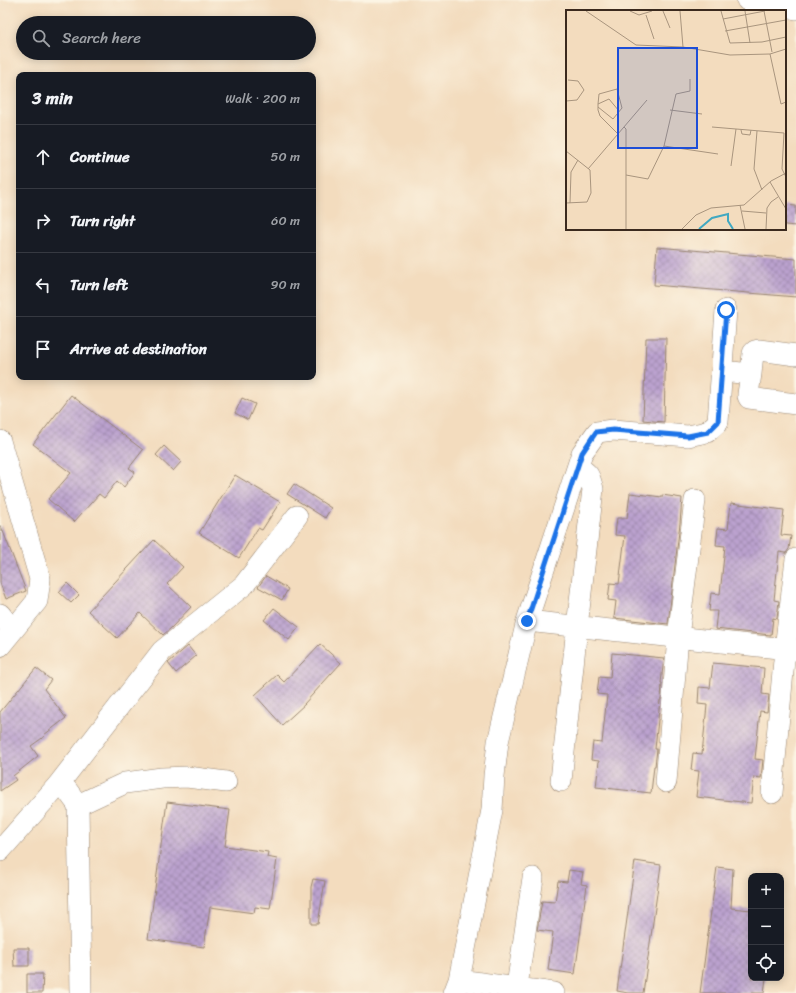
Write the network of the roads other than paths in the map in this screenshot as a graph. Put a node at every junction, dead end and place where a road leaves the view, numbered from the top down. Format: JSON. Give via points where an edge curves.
{"nodes":[{"id":1,"x":747,"y":0,"type":"edge"},
{"id":2,"x":796,"y":9,"type":"edge"},
{"id":3,"x":726,"y":310,"type":"dead end"},
{"id":4,"x":796,"y":355,"type":"edge"},
{"id":5,"x":722,"y":371,"type":"junction"},
{"id":6,"x":751,"y":374,"type":"junction"},
{"id":7,"x":796,"y":404,"type":"edge"},
{"id":8,"x":0,"y":441,"type":"edge"},
{"id":9,"x":578,"y":467,"type":"junction"},
{"id":10,"x":695,"y":500,"type":"dead end"},
{"id":11,"x":297,"y":516,"type":"dead end"},
{"id":12,"x":796,"y":559,"type":"edge"},
{"id":13,"x":0,"y":614,"type":"edge"},
{"id":14,"x":527,"y":621,"type":"junction"},
{"id":15,"x":577,"y":627,"type":"junction"},
{"id":16,"x":13,"y":630,"type":"junction"},
{"id":17,"x":678,"y":637,"type":"junction"},
{"id":18,"x":0,"y":646,"type":"edge"},
{"id":19,"x":790,"y":649,"type":"edge"},
{"id":20,"x":562,"y":781,"type":"dead end"},
{"id":21,"x":226,"y":782,"type":"dead end"},
{"id":22,"x":666,"y":782,"type":"dead end"},
{"id":23,"x":58,"y":785,"type":"junction"},
{"id":24,"x":772,"y":793,"type":"dead end"},
{"id":25,"x":78,"y":805,"type":"junction"},
{"id":26,"x":0,"y":851,"type":"edge"},
{"id":27,"x":533,"y":878,"type":"dead end"},
{"id":28,"x":456,"y":987,"type":"edge"},
{"id":29,"x":517,"y":990,"type":"edge"},
{"id":30,"x":81,"y":993,"type":"edge"},
{"id":31,"x":554,"y":993,"type":"edge"}],
"edges":[{"from":1,"to":2,"type":"street"},
{"from":3,"to":5,"type":"street"},
{"from":4,"to":6,"type":"street","via":[[755,351]]},
{"from":5,"to":6,"type":"street"},
{"from":5,"to":9,"type":"street","via":[[718,422],[708,432],[688,436],[613,430],[596,432],[582,453]]},
{"from":6,"to":7,"type":"street","via":[[749,398]]},
{"from":8,"to":16,"type":"street","via":[[40,579],[37,601]]},
{"from":9,"to":14,"type":"street"},
{"from":9,"to":15,"type":"street","via":[[589,476],[593,489]]},
{"from":10,"to":17,"type":"street"},
{"from":11,"to":23,"type":"street","via":[[244,585],[162,651]]},
{"from":12,"to":19,"type":"street"},
{"from":13,"to":16,"type":"street"},
{"from":14,"to":15,"type":"street"},
{"from":14,"to":28,"type":"street","via":[[498,742],[492,810]]},
{"from":15,"to":17,"type":"street"},
{"from":15,"to":20,"type":"street"},
{"from":16,"to":18,"type":"street"},
{"from":17,"to":19,"type":"street"},
{"from":17,"to":22,"type":"street"},
{"from":19,"to":24,"type":"street"},
{"from":21,"to":25,"type":"street","via":[[168,778],[125,783]]},
{"from":23,"to":25,"type":"street","via":[[67,790]]},
{"from":23,"to":26,"type":"street"},
{"from":25,"to":30,"type":"street"},
{"from":27,"to":29,"type":"street"},
{"from":28,"to":29,"type":"street"},
{"from":29,"to":31,"type":"street"}]}
